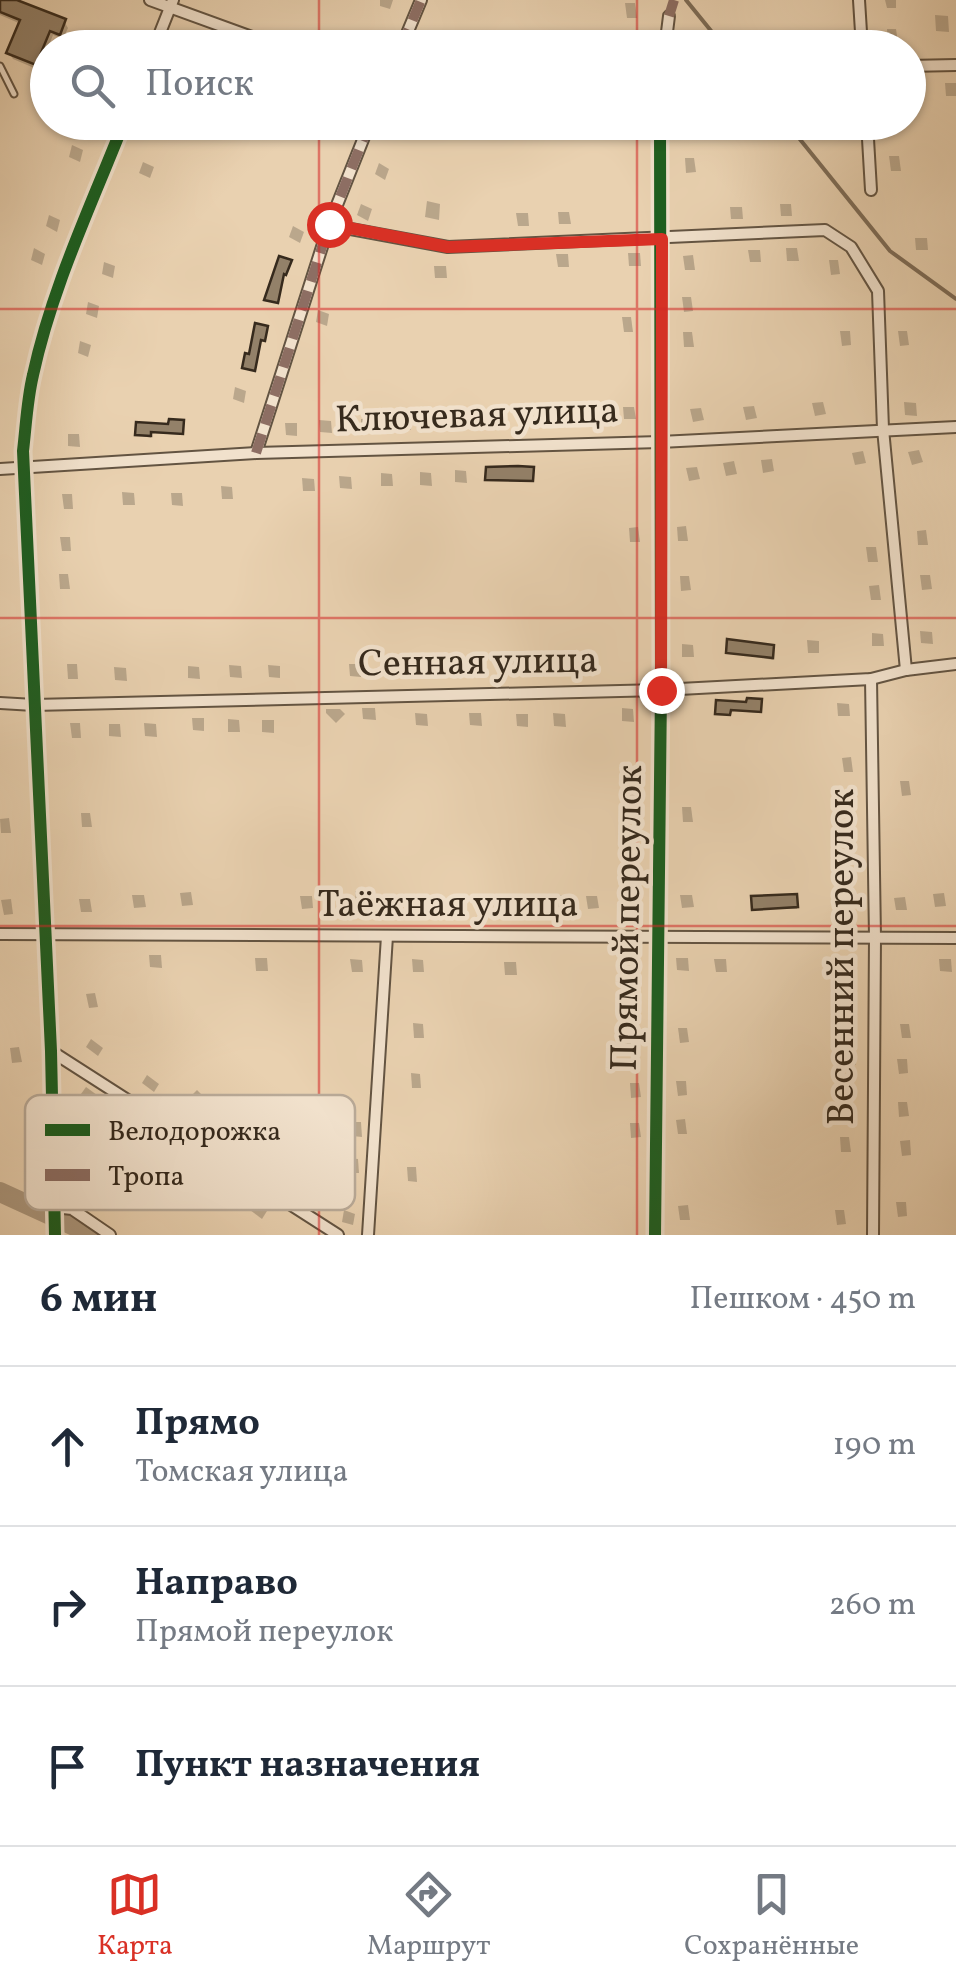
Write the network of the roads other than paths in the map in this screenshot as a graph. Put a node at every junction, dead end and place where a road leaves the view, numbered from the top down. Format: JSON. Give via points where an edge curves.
{"nodes":[{"id":1,"x":150,"y":0,"type":"edge"},
{"id":2,"x":421,"y":0,"type":"edge"},
{"id":3,"x":859,"y":0,"type":"edge"},
{"id":4,"x":172,"y":4,"type":"edge"},
{"id":5,"x":669,"y":16,"type":"dead end"},
{"id":6,"x":161,"y":30,"type":"edge"},
{"id":7,"x":237,"y":30,"type":"edge"},
{"id":8,"x":408,"y":30,"type":"edge"},
{"id":9,"x":667,"y":30,"type":"edge"},
{"id":10,"x":861,"y":30,"type":"edge"},
{"id":11,"x":956,"y":65,"type":"edge"},
{"id":12,"x":0,"y":66,"type":"edge"},
{"id":13,"x":926,"y":66,"type":"edge"},
{"id":14,"x":14,"y":94,"type":"dead end"},
{"id":15,"x":117,"y":140,"type":"edge"},
{"id":16,"x":363,"y":140,"type":"edge"},
{"id":17,"x":660,"y":140,"type":"edge"},
{"id":18,"x":868,"y":140,"type":"edge"},
{"id":19,"x":871,"y":190,"type":"dead end"},
{"id":20,"x":329,"y":224,"type":"junction"},
{"id":21,"x":662,"y":239,"type":"junction"},
{"id":22,"x":956,"y":427,"type":"edge"},
{"id":23,"x":883,"y":429,"type":"junction"},
{"id":24,"x":660,"y":442,"type":"junction"},
{"id":25,"x":256,"y":453,"type":"junction"},
{"id":26,"x":0,"y":468,"type":"edge"},
{"id":27,"x":24,"y":468,"type":"junction"},
{"id":28,"x":956,"y":664,"type":"edge"},
{"id":29,"x":906,"y":670,"type":"junction"},
{"id":30,"x":870,"y":679,"type":"junction"},
{"id":31,"x":661,"y":690,"type":"junction"},
{"id":32,"x":0,"y":703,"type":"edge"},
{"id":33,"x":34,"y":705,"type":"junction"},
{"id":34,"x":0,"y":934,"type":"edge"},
{"id":35,"x":46,"y":934,"type":"junction"},
{"id":36,"x":387,"y":936,"type":"junction"},
{"id":37,"x":876,"y":937,"type":"junction"},
{"id":38,"x":660,"y":938,"type":"junction"},
{"id":39,"x":956,"y":938,"type":"edge"},
{"id":40,"x":51,"y":1051,"type":"junction"},
{"id":41,"x":52,"y":1095,"type":"edge"},
{"id":42,"x":120,"y":1095,"type":"edge"},
{"id":43,"x":54,"y":1210,"type":"edge"},
{"id":44,"x":73,"y":1210,"type":"edge"},
{"id":45,"x":299,"y":1210,"type":"edge"},
{"id":46,"x":55,"y":1235,"type":"edge"},
{"id":47,"x":110,"y":1235,"type":"edge"},
{"id":48,"x":338,"y":1235,"type":"edge"},
{"id":49,"x":368,"y":1235,"type":"edge"},
{"id":50,"x":655,"y":1235,"type":"edge"},
{"id":51,"x":874,"y":1235,"type":"edge"}],
"edges":[{"from":1,"to":4,"type":"street"},
{"from":2,"to":8,"type":"street"},
{"from":3,"to":10,"type":"street"},
{"from":4,"to":6,"type":"street"},
{"from":4,"to":7,"type":"street"},
{"from":5,"to":9,"type":"street"},
{"from":11,"to":13,"type":"street"},
{"from":12,"to":14,"type":"lane"},
{"from":15,"to":27,"type":"street","via":[[44,330]]},
{"from":16,"to":20,"type":"street"},
{"from":17,"to":21,"type":"street","name":"Прямой переулок"},
{"from":18,"to":19,"type":"street"},
{"from":20,"to":21,"type":"street","via":[[448,247]]},
{"from":20,"to":25,"type":"street"},
{"from":21,"to":23,"type":"street","via":[[825,230],[851,247],[878,291]]},
{"from":21,"to":24,"type":"street","name":"Прямой переулок"},
{"from":22,"to":23,"type":"street","name":"Ключевая улица"},
{"from":23,"to":24,"type":"street","name":"Ключевая улица"},
{"from":23,"to":29,"type":"street"},
{"from":24,"to":25,"type":"street","name":"Ключевая улица"},
{"from":24,"to":31,"type":"street","name":"Прямой переулок"},
{"from":25,"to":27,"type":"street","name":"Ключевая улица"},
{"from":26,"to":27,"type":"street","name":"Ключевая улица"},
{"from":27,"to":33,"type":"street"},
{"from":28,"to":29,"type":"street","name":"Сенная улица"},
{"from":29,"to":30,"type":"street","name":"Сенная улица"},
{"from":30,"to":31,"type":"street","name":"Сенная улица"},
{"from":30,"to":37,"type":"street","name":"Весенний переулок"},
{"from":31,"to":33,"type":"street","name":"Сенная улица"},
{"from":31,"to":38,"type":"street","name":"Прямой переулок"},
{"from":32,"to":33,"type":"street","name":"Сенная улица"},
{"from":33,"to":35,"type":"street"},
{"from":34,"to":35,"type":"street","name":"Таёжная улица"},
{"from":35,"to":36,"type":"street","name":"Таёжная улица"},
{"from":35,"to":40,"type":"street"},
{"from":36,"to":38,"type":"street","name":"Таёжная улица"},
{"from":36,"to":49,"type":"street"},
{"from":37,"to":38,"type":"street","name":"Таёжная улица"},
{"from":37,"to":39,"type":"street","name":"Таёжная улица"},
{"from":37,"to":51,"type":"street","name":"Весенний переулок"},
{"from":38,"to":50,"type":"street","name":"Прямой переулок"},
{"from":40,"to":41,"type":"street"},
{"from":40,"to":42,"type":"street"},
{"from":43,"to":46,"type":"street"},
{"from":44,"to":47,"type":"street"},
{"from":45,"to":48,"type":"street"}]}
